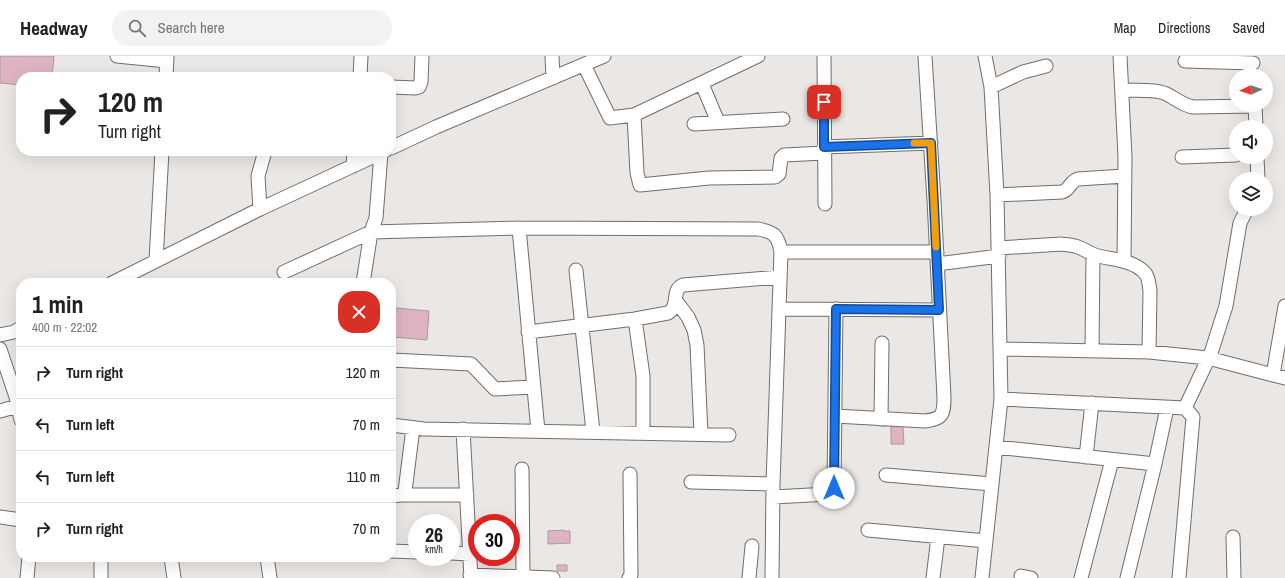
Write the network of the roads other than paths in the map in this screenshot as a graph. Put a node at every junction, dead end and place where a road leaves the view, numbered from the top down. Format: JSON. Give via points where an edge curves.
{"nodes":[{"id":1,"x":117,"y":56,"type":"edge"},
{"id":2,"x":362,"y":56,"type":"edge"},
{"id":3,"x":422,"y":56,"type":"edge"},
{"id":4,"x":552,"y":56,"type":"edge"},
{"id":5,"x":604,"y":56,"type":"edge"},
{"id":6,"x":758,"y":56,"type":"edge"},
{"id":7,"x":824,"y":56,"type":"edge"},
{"id":8,"x":925,"y":56,"type":"edge"},
{"id":9,"x":985,"y":56,"type":"edge"},
{"id":10,"x":1120,"y":56,"type":"edge"},
{"id":11,"x":167,"y":59,"type":"edge"},
{"id":12,"x":1185,"y":61,"type":"dead end"},
{"id":13,"x":584,"y":65,"type":"junction"},
{"id":14,"x":1253,"y":65,"type":"edge"},
{"id":15,"x":1046,"y":66,"type":"dead end"},
{"id":16,"x":166,"y":72,"type":"edge"},
{"id":17,"x":360,"y":72,"type":"edge"},
{"id":18,"x":553,"y":78,"type":"junction"},
{"id":19,"x":702,"y":84,"type":"junction"},
{"id":20,"x":396,"y":87,"type":"edge"},
{"id":21,"x":991,"y":87,"type":"junction"},
{"id":22,"x":1123,"y":90,"type":"junction"},
{"id":23,"x":1229,"y":106,"type":"edge"},
{"id":24,"x":634,"y":116,"type":"junction"},
{"id":25,"x":783,"y":119,"type":"dead end"},
{"id":26,"x":718,"y":122,"type":"junction"},
{"id":27,"x":694,"y":124,"type":"dead end"},
{"id":28,"x":931,"y":143,"type":"junction"},
{"id":29,"x":396,"y":146,"type":"edge"},
{"id":30,"x":824,"y":150,"type":"junction"},
{"id":31,"x":1229,"y":155,"type":"edge"},
{"id":32,"x":162,"y":156,"type":"edge"},
{"id":33,"x":264,"y":156,"type":"edge"},
{"id":34,"x":354,"y":156,"type":"edge"},
{"id":35,"x":375,"y":156,"type":"edge"},
{"id":36,"x":385,"y":156,"type":"edge"},
{"id":37,"x":1182,"y":157,"type":"dead end"},
{"id":38,"x":353,"y":166,"type":"junction"},
{"id":39,"x":1125,"y":176,"type":"junction"},
{"id":40,"x":997,"y":195,"type":"junction"},
{"id":41,"x":825,"y":204,"type":"dead end"},
{"id":42,"x":260,"y":209,"type":"junction"},
{"id":43,"x":1244,"y":216,"type":"edge"},
{"id":44,"x":519,"y":228,"type":"junction"},
{"id":45,"x":371,"y":232,"type":"junction"},
{"id":46,"x":781,"y":252,"type":"junction"},
{"id":47,"x":998,"y":252,"type":"junction"},
{"id":48,"x":1093,"y":255,"type":"junction"},
{"id":49,"x":937,"y":258,"type":"junction"},
{"id":50,"x":156,"y":261,"type":"junction"},
{"id":51,"x":1124,"y":261,"type":"junction"},
{"id":52,"x":576,"y":270,"type":"dead end"},
{"id":53,"x":284,"y":272,"type":"dead end"},
{"id":54,"x":780,"y":277,"type":"junction"},
{"id":55,"x":122,"y":278,"type":"edge"},
{"id":56,"x":364,"y":278,"type":"edge"},
{"id":57,"x":676,"y":301,"type":"junction"},
{"id":58,"x":1285,"y":306,"type":"edge"},
{"id":59,"x":779,"y":309,"type":"junction"},
{"id":60,"x":836,"y":309,"type":"junction"},
{"id":61,"x":939,"y":310,"type":"junction"},
{"id":62,"x":635,"y":319,"type":"junction"},
{"id":63,"x":582,"y":326,"type":"junction"},
{"id":64,"x":16,"y":331,"type":"edge"},
{"id":65,"x":528,"y":332,"type":"junction"},
{"id":66,"x":0,"y":335,"type":"edge"},
{"id":67,"x":882,"y":343,"type":"dead end"},
{"id":68,"x":0,"y":349,"type":"edge"},
{"id":69,"x":1000,"y":349,"type":"junction"},
{"id":70,"x":1092,"y":350,"type":"junction"},
{"id":71,"x":1149,"y":352,"type":"junction"},
{"id":72,"x":1208,"y":358,"type":"junction"},
{"id":73,"x":396,"y":360,"type":"edge"},
{"id":74,"x":1279,"y":376,"type":"edge"},
{"id":75,"x":533,"y":387,"type":"junction"},
{"id":76,"x":1001,"y":398,"type":"junction"},
{"id":77,"x":16,"y":400,"type":"edge"},
{"id":78,"x":1092,"y":404,"type":"junction"},
{"id":79,"x":16,"y":406,"type":"edge"},
{"id":80,"x":1167,"y":408,"type":"junction"},
{"id":81,"x":1185,"y":408,"type":"junction"},
{"id":82,"x":0,"y":410,"type":"edge"},
{"id":83,"x":835,"y":416,"type":"junction"},
{"id":84,"x":881,"y":418,"type":"junction"},
{"id":85,"x":396,"y":426,"type":"edge"},
{"id":86,"x":413,"y":428,"type":"junction"},
{"id":87,"x":463,"y":429,"type":"junction"},
{"id":88,"x":538,"y":431,"type":"junction"},
{"id":89,"x":592,"y":432,"type":"junction"},
{"id":90,"x":643,"y":433,"type":"junction"},
{"id":91,"x":701,"y":434,"type":"junction"},
{"id":92,"x":729,"y":435,"type":"dead end"},
{"id":93,"x":996,"y":447,"type":"junction"},
{"id":94,"x":1086,"y":457,"type":"junction"},
{"id":95,"x":1112,"y":460,"type":"junction"},
{"id":96,"x":1155,"y":464,"type":"junction"},
{"id":97,"x":522,"y":469,"type":"dead end"},
{"id":98,"x":630,"y":474,"type":"dead end"},
{"id":99,"x":886,"y":475,"type":"dead end"},
{"id":100,"x":691,"y":482,"type":"dead end"},
{"id":101,"x":992,"y":484,"type":"junction"},
{"id":102,"x":773,"y":491,"type":"junction"},
{"id":103,"x":396,"y":495,"type":"edge"},
{"id":104,"x":467,"y":495,"type":"junction"},
{"id":105,"x":468,"y":515,"type":"edge"},
{"id":106,"x":0,"y":517,"type":"edge"},
{"id":107,"x":16,"y":519,"type":"edge"},
{"id":108,"x":868,"y":530,"type":"dead end"},
{"id":109,"x":938,"y":537,"type":"junction"},
{"id":110,"x":1233,"y":537,"type":"dead end"},
{"id":111,"x":986,"y":541,"type":"junction"},
{"id":112,"x":752,"y":546,"type":"dead end"},
{"id":113,"x":396,"y":552,"type":"edge"},
{"id":114,"x":408,"y":552,"type":"edge"},
{"id":115,"x":29,"y":562,"type":"edge"},
{"id":116,"x":101,"y":562,"type":"edge"},
{"id":117,"x":172,"y":562,"type":"edge"},
{"id":118,"x":268,"y":562,"type":"edge"},
{"id":119,"x":470,"y":576,"type":"edge"},
{"id":120,"x":523,"y":577,"type":"junction"},
{"id":121,"x":27,"y":578,"type":"edge"},
{"id":122,"x":101,"y":578,"type":"edge"},
{"id":123,"x":174,"y":578,"type":"edge"},
{"id":124,"x":270,"y":578,"type":"edge"},
{"id":125,"x":553,"y":578,"type":"edge"},
{"id":126,"x":629,"y":578,"type":"edge"},
{"id":127,"x":749,"y":578,"type":"edge"},
{"id":128,"x":772,"y":578,"type":"edge"},
{"id":129,"x":934,"y":578,"type":"edge"},
{"id":130,"x":982,"y":578,"type":"edge"},
{"id":131,"x":1081,"y":578,"type":"edge"},
{"id":132,"x":1127,"y":578,"type":"edge"},
{"id":133,"x":1179,"y":578,"type":"edge"},
{"id":134,"x":1234,"y":578,"type":"edge"}],
"edges":[{"from":1,"to":11,"type":"street"},
{"from":2,"to":17,"type":"street"},
{"from":3,"to":20,"type":"street","via":[[419,86]]},
{"from":4,"to":18,"type":"street"},
{"from":5,"to":13,"type":"street"},
{"from":6,"to":19,"type":"street"},
{"from":7,"to":30,"type":"street"},
{"from":8,"to":28,"type":"street"},
{"from":9,"to":21,"type":"street"},
{"from":10,"to":22,"type":"street"},
{"from":11,"to":16,"type":"street"},
{"from":12,"to":14,"type":"street"},
{"from":13,"to":18,"type":"street"},
{"from":13,"to":24,"type":"street","via":[[610,118]]},
{"from":15,"to":21,"type":"street","via":[[1023,72]]},
{"from":18,"to":29,"type":"street"},
{"from":19,"to":24,"type":"street"},
{"from":19,"to":26,"type":"street"},
{"from":21,"to":40,"type":"street"},
{"from":22,"to":23,"type":"street","via":[[1154,91],[1193,107]]},
{"from":22,"to":39,"type":"street"},
{"from":24,"to":30,"type":"street","via":[[640,191],[709,178],[775,176],[779,174],[781,158],[784,155]]},
{"from":25,"to":26,"type":"street"},
{"from":26,"to":27,"type":"street"},
{"from":28,"to":30,"type":"street"},
{"from":28,"to":49,"type":"street"},
{"from":30,"to":41,"type":"street"},
{"from":31,"to":37,"type":"street"},
{"from":32,"to":50,"type":"street"},
{"from":33,"to":42,"type":"street","via":[[258,176]]},
{"from":34,"to":38,"type":"street"},
{"from":35,"to":38,"type":"street"},
{"from":36,"to":45,"type":"street","via":[[376,218]]},
{"from":38,"to":42,"type":"street"},
{"from":39,"to":40,"type":"street","via":[[1074,180],[1066,191],[1062,192]]},
{"from":39,"to":51,"type":"street"},
{"from":40,"to":47,"type":"street"},
{"from":42,"to":50,"type":"street"},
{"from":43,"to":72,"type":"street","via":[[1240,223],[1226,306]]},
{"from":44,"to":45,"type":"street"},
{"from":44,"to":46,"type":"street","via":[[758,228],[770,231],[775,236]]},
{"from":44,"to":65,"type":"street"},
{"from":45,"to":53,"type":"street"},
{"from":45,"to":56,"type":"street"},
{"from":46,"to":49,"type":"street"},
{"from":46,"to":54,"type":"street"},
{"from":47,"to":48,"type":"street","via":[[1062,244],[1078,247]]},
{"from":47,"to":49,"type":"street"},
{"from":47,"to":69,"type":"street"},
{"from":48,"to":51,"type":"street"},
{"from":48,"to":70,"type":"street"},
{"from":49,"to":61,"type":"street"},
{"from":50,"to":55,"type":"street"},
{"from":51,"to":71,"type":"street","via":[[1145,273],[1149,281]]},
{"from":52,"to":63,"type":"street"},
{"from":54,"to":57,"type":"street","via":[[683,285],[676,292]]},
{"from":54,"to":59,"type":"street"},
{"from":57,"to":62,"type":"street","via":[[668,313]]},
{"from":57,"to":91,"type":"street","via":[[688,317],[697,345]]},
{"from":58,"to":74,"type":"street"},
{"from":59,"to":60,"type":"street"},
{"from":59,"to":102,"type":"street"},
{"from":60,"to":61,"type":"street"},
{"from":60,"to":83,"type":"street"},
{"from":61,"to":84,"type":"street","via":[[944,397],[944,408],[940,416],[925,421]]},
{"from":62,"to":63,"type":"street"},
{"from":62,"to":90,"type":"street","via":[[643,376]]},
{"from":63,"to":65,"type":"street"},
{"from":63,"to":89,"type":"street"},
{"from":64,"to":66,"type":"street"},
{"from":65,"to":75,"type":"street"},
{"from":67,"to":84,"type":"street"},
{"from":68,"to":77,"type":"street"},
{"from":69,"to":70,"type":"street"},
{"from":69,"to":76,"type":"street"},
{"from":70,"to":71,"type":"street"},
{"from":71,"to":72,"type":"street"},
{"from":72,"to":74,"type":"street"},
{"from":72,"to":81,"type":"street"},
{"from":73,"to":75,"type":"street","via":[[471,364],[495,389]]},
{"from":75,"to":88,"type":"street"},
{"from":76,"to":78,"type":"street"},
{"from":76,"to":93,"type":"street"},
{"from":78,"to":80,"type":"street"},
{"from":78,"to":94,"type":"street"},
{"from":79,"to":82,"type":"street"},
{"from":80,"to":81,"type":"street"},
{"from":80,"to":96,"type":"street"},
{"from":81,"to":133,"type":"street","via":[[1193,417]]},
{"from":83,"to":84,"type":"street"},
{"from":83,"to":102,"type":"street","via":[[832,493]]},
{"from":85,"to":86,"type":"street"},
{"from":86,"to":87,"type":"street"},
{"from":86,"to":103,"type":"street","via":[[405,491]]},
{"from":87,"to":88,"type":"street"},
{"from":87,"to":104,"type":"street"},
{"from":88,"to":89,"type":"street"},
{"from":89,"to":90,"type":"street"},
{"from":90,"to":91,"type":"street"},
{"from":91,"to":92,"type":"street"},
{"from":93,"to":94,"type":"street"},
{"from":93,"to":101,"type":"street"},
{"from":94,"to":95,"type":"street"},
{"from":95,"to":96,"type":"street"},
{"from":95,"to":131,"type":"street"},
{"from":96,"to":132,"type":"street"},
{"from":97,"to":120,"type":"street"},
{"from":98,"to":126,"type":"street"},
{"from":99,"to":101,"type":"street"},
{"from":100,"to":102,"type":"street"},
{"from":101,"to":111,"type":"street"},
{"from":102,"to":128,"type":"street"},
{"from":103,"to":104,"type":"street"},
{"from":104,"to":105,"type":"street"},
{"from":106,"to":107,"type":"street"},
{"from":108,"to":109,"type":"street"},
{"from":109,"to":111,"type":"street"},
{"from":109,"to":129,"type":"street"},
{"from":110,"to":134,"type":"street"},
{"from":111,"to":130,"type":"street"},
{"from":112,"to":127,"type":"street"},
{"from":113,"to":114,"type":"street"},
{"from":115,"to":121,"type":"street"},
{"from":116,"to":122,"type":"street"},
{"from":117,"to":123,"type":"street"},
{"from":118,"to":124,"type":"street"},
{"from":119,"to":120,"type":"street"},
{"from":120,"to":125,"type":"street"}]}
